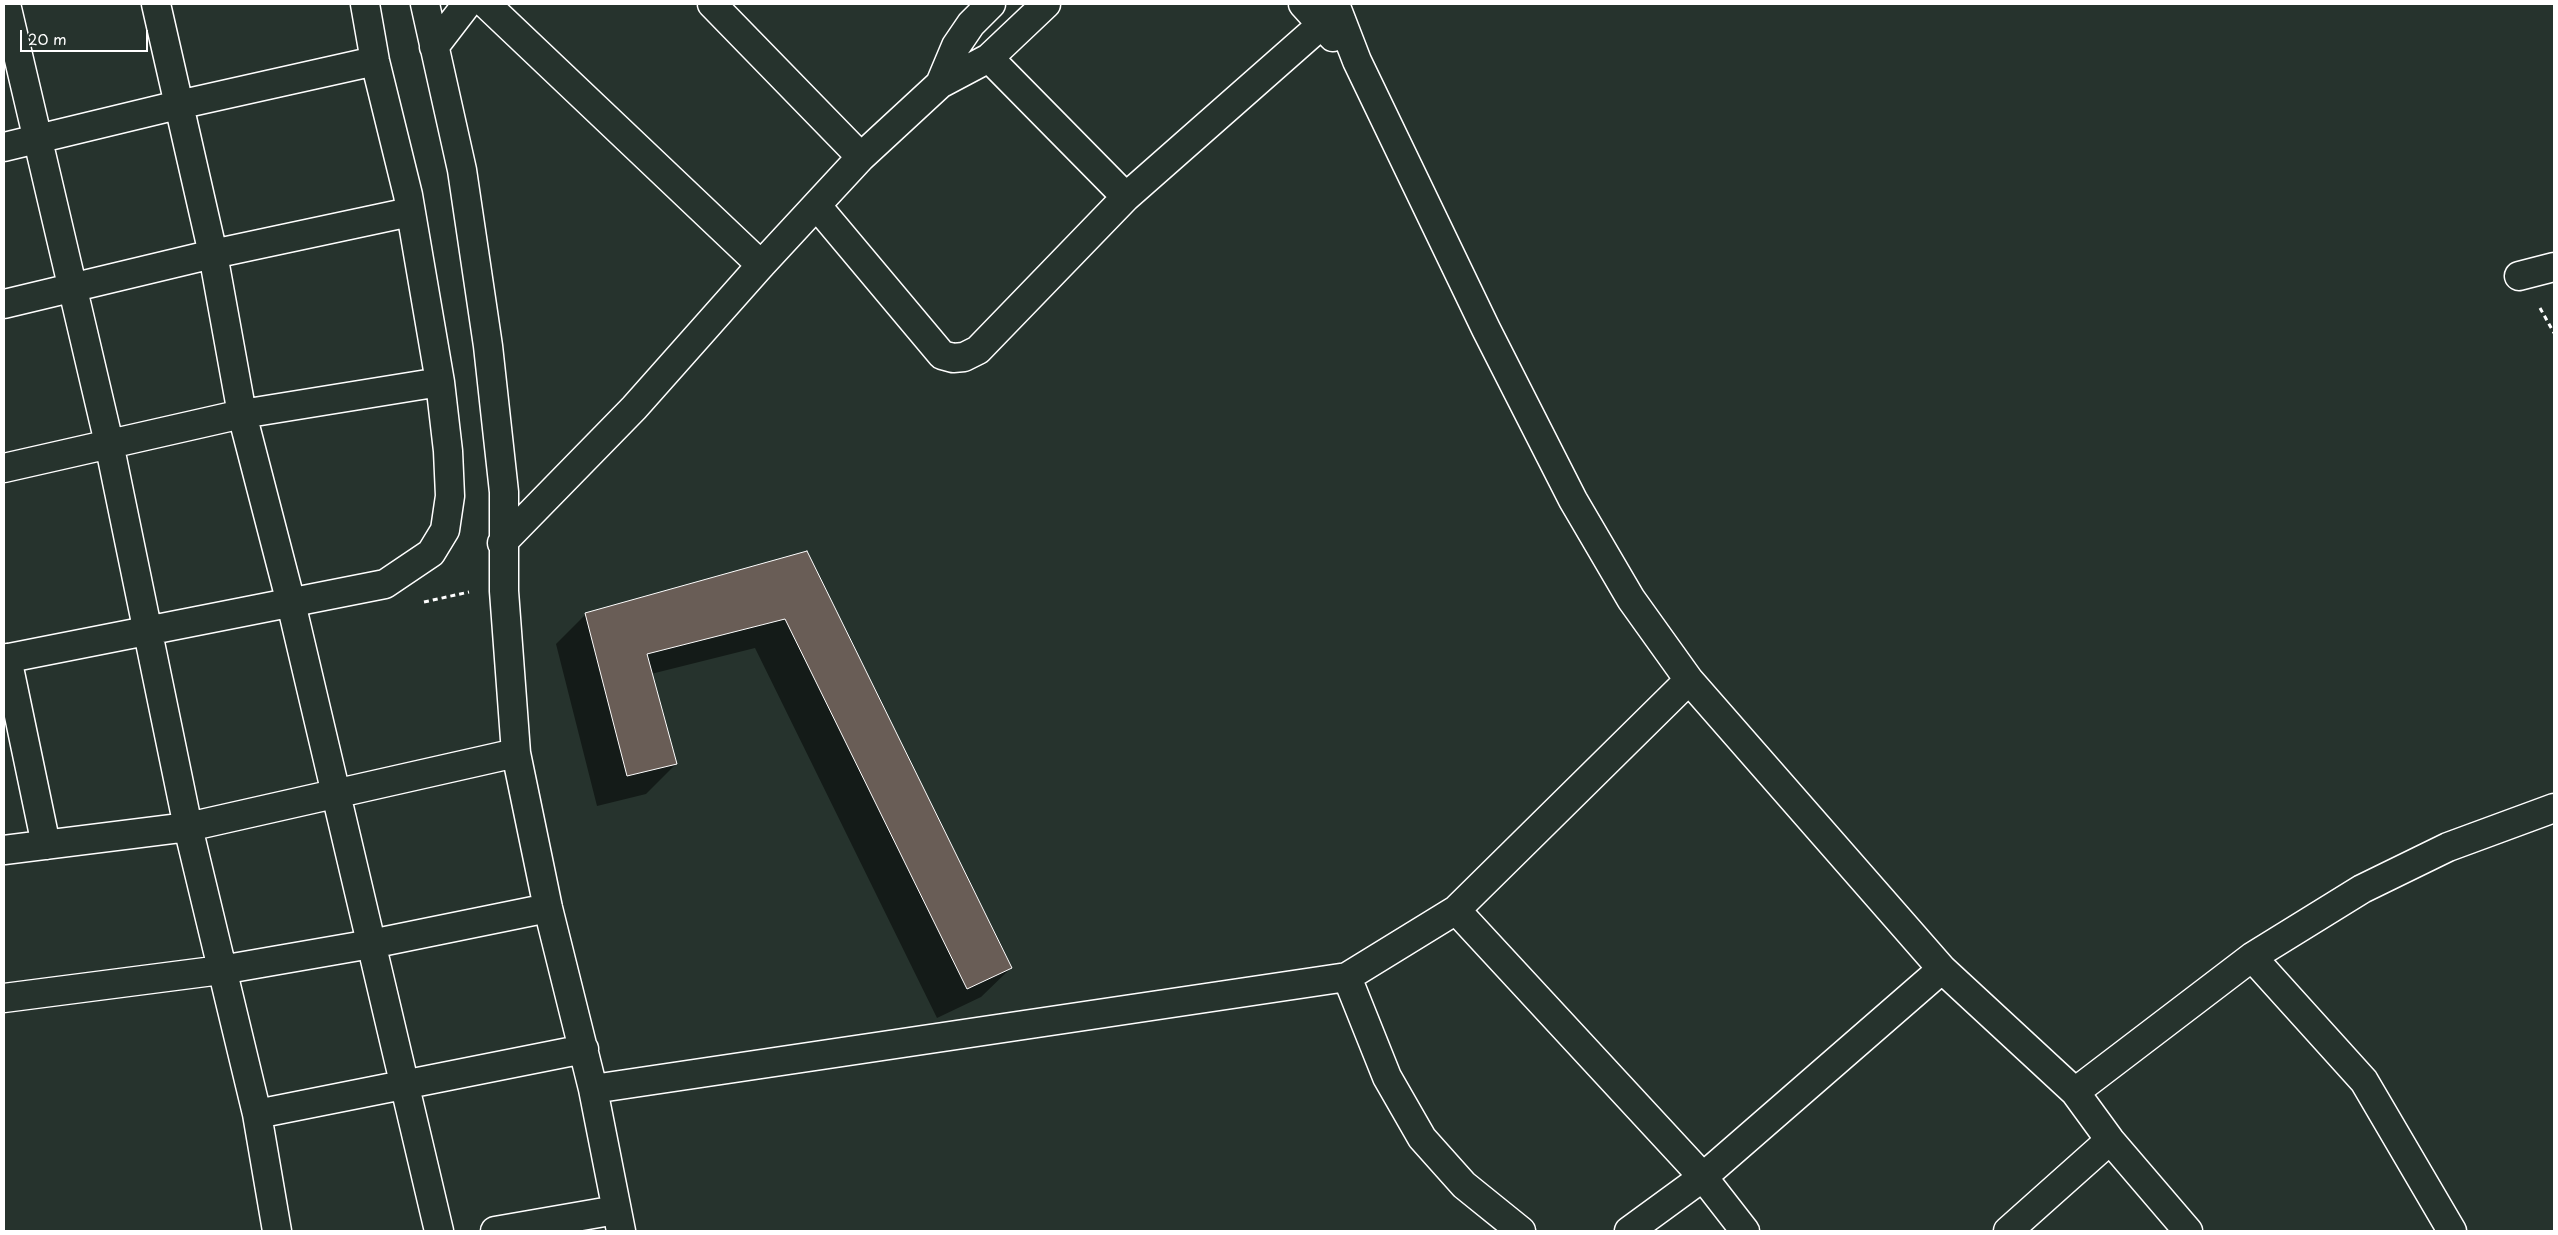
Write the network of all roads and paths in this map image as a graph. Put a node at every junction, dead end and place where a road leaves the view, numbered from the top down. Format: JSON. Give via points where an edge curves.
{"nodes":[{"id":1,"x":6,"y":4,"type":"edge"},
{"id":2,"x":156,"y":4,"type":"edge"},
{"id":3,"x":365,"y":4,"type":"edge"},
{"id":4,"x":425,"y":4,"type":"edge"},
{"id":5,"x":467,"y":4,"type":"edge"},
{"id":6,"x":486,"y":4,"type":"edge"},
{"id":7,"x":712,"y":4,"type":"edge"},
{"id":8,"x":991,"y":4,"type":"edge"},
{"id":9,"x":1046,"y":4,"type":"edge"},
{"id":10,"x":1303,"y":4,"type":"edge"},
{"id":11,"x":1331,"y":13,"type":"edge"},
{"id":12,"x":434,"y":47,"type":"junction"},
{"id":13,"x":989,"y":58,"type":"junction"},
{"id":14,"x":375,"y":61,"type":"junction"},
{"id":15,"x":940,"y":84,"type":"junction"},
{"id":16,"x":178,"y":105,"type":"junction"},
{"id":17,"x":39,"y":139,"type":"junction"},
{"id":18,"x":4,"y":147,"type":"edge"},
{"id":19,"x":861,"y":157,"type":"junction"},
{"id":20,"x":1126,"y":197,"type":"junction"},
{"id":21,"x":817,"y":206,"type":"junction"},
{"id":22,"x":410,"y":212,"type":"junction"},
{"id":23,"x":212,"y":254,"type":"junction"},
{"id":24,"x":761,"y":264,"type":"junction"},
{"id":25,"x":2554,"y":267,"type":"edge"},
{"id":26,"x":2519,"y":276,"type":"dead end"},
{"id":27,"x":73,"y":286,"type":"junction"},
{"id":28,"x":4,"y":304,"type":"edge"},
{"id":29,"x":440,"y":382,"type":"junction"},
{"id":30,"x":242,"y":414,"type":"junction"},
{"id":31,"x":109,"y":443,"type":"junction"},
{"id":32,"x":4,"y":468,"type":"edge"},
{"id":33,"x":502,"y":543,"type":"junction"},
{"id":34,"x":385,"y":584,"type":"junction"},
{"id":35,"x":504,"y":591,"type":"junction"},
{"id":36,"x":291,"y":602,"type":"junction"},
{"id":37,"x":149,"y":631,"type":"junction"},
{"id":38,"x":6,"y":658,"type":"edge"},
{"id":39,"x":1689,"y":680,"type":"junction"},
{"id":40,"x":516,"y":753,"type":"junction"},
{"id":41,"x":336,"y":794,"type":"junction"},
{"id":42,"x":2554,"y":808,"type":"edge"},
{"id":43,"x":188,"y":827,"type":"junction"},
{"id":44,"x":46,"y":845,"type":"junction"},
{"id":45,"x":4,"y":850,"type":"edge"},
{"id":46,"x":548,"y":908,"type":"junction"},
{"id":47,"x":1456,"y":910,"type":"junction"},
{"id":48,"x":371,"y":944,"type":"junction"},
{"id":49,"x":2252,"y":957,"type":"junction"},
{"id":50,"x":1942,"y":969,"type":"junction"},
{"id":51,"x":221,"y":970,"type":"junction"},
{"id":52,"x":1347,"y":977,"type":"junction"},
{"id":53,"x":4,"y":998,"type":"edge"},
{"id":54,"x":584,"y":1049,"type":"junction"},
{"id":55,"x":406,"y":1084,"type":"junction"},
{"id":56,"x":593,"y":1089,"type":"junction"},
{"id":57,"x":2075,"y":1092,"type":"junction"},
{"id":58,"x":257,"y":1114,"type":"junction"},
{"id":59,"x":2110,"y":1140,"type":"junction"},
{"id":60,"x":1703,"y":1177,"type":"junction"},
{"id":61,"x":618,"y":1220,"type":"edge"},
{"id":62,"x":277,"y":1231,"type":"edge"},
{"id":63,"x":439,"y":1231,"type":"edge"},
{"id":64,"x":495,"y":1231,"type":"edge"},
{"id":65,"x":1521,"y":1231,"type":"edge"},
{"id":66,"x":1629,"y":1231,"type":"edge"},
{"id":67,"x":1745,"y":1231,"type":"edge"},
{"id":68,"x":2008,"y":1231,"type":"edge"},
{"id":69,"x":2188,"y":1231,"type":"edge"},
{"id":70,"x":2452,"y":1231,"type":"edge"}],
"edges":[{"from":1,"to":17,"type":"street"},
{"from":2,"to":16,"type":"street"},
{"from":3,"to":14,"type":"street"},
{"from":4,"to":12,"type":"street"},
{"from":5,"to":12,"type":"street"},
{"from":6,"to":24,"type":"street"},
{"from":7,"to":19,"type":"street"},
{"from":8,"to":15,"type":"street","via":[[971,24],[956,46]]},
{"from":9,"to":13,"type":"street"},
{"from":10,"to":11,"type":"street"},
{"from":11,"to":20,"type":"street"},
{"from":11,"to":39,"type":"street","via":[[1573,500],[1631,599]]},
{"from":12,"to":33,"type":"street","via":[[462,170],[488,346],[504,492]]},
{"from":13,"to":15,"type":"street"},
{"from":13,"to":20,"type":"street"},
{"from":14,"to":16,"type":"street"},
{"from":14,"to":22,"type":"street"},
{"from":15,"to":19,"type":"street"},
{"from":16,"to":17,"type":"street"},
{"from":16,"to":23,"type":"street"},
{"from":17,"to":18,"type":"street"},
{"from":17,"to":27,"type":"street"},
{"from":19,"to":21,"type":"street"},
{"from":20,"to":21,"type":"street","via":[[978,350],[953,358],[942,354]]},
{"from":21,"to":24,"type":"street"},
{"from":22,"to":23,"type":"street"},
{"from":22,"to":29,"type":"street"},
{"from":23,"to":27,"type":"street"},
{"from":23,"to":30,"type":"street"},
{"from":24,"to":33,"type":"street","via":[[634,408]]},
{"from":25,"to":26,"type":"street"},
{"from":27,"to":28,"type":"street"},
{"from":27,"to":31,"type":"street"},
{"from":29,"to":30,"type":"street"},
{"from":29,"to":34,"type":"street","via":[[450,496],[445,530],[431,553]]},
{"from":30,"to":31,"type":"street"},
{"from":30,"to":36,"type":"street"},
{"from":31,"to":32,"type":"street"},
{"from":31,"to":37,"type":"street"},
{"from":33,"to":35,"type":"street"},
{"from":34,"to":35,"type":"path","via":[[426,603],[462,592]]},
{"from":34,"to":36,"type":"street"},
{"from":35,"to":40,"type":"street"},
{"from":36,"to":37,"type":"street"},
{"from":36,"to":41,"type":"street"},
{"from":37,"to":38,"type":"street"},
{"from":37,"to":43,"type":"street"},
{"from":38,"to":44,"type":"street"},
{"from":39,"to":47,"type":"street"},
{"from":39,"to":50,"type":"street"},
{"from":40,"to":41,"type":"street"},
{"from":40,"to":46,"type":"street"},
{"from":41,"to":43,"type":"street"},
{"from":41,"to":48,"type":"street"},
{"from":42,"to":49,"type":"street","via":[[2448,847],[2362,889]]},
{"from":43,"to":44,"type":"street"},
{"from":43,"to":51,"type":"street"},
{"from":44,"to":45,"type":"street"},
{"from":46,"to":48,"type":"street"},
{"from":46,"to":54,"type":"street"},
{"from":47,"to":52,"type":"street"},
{"from":47,"to":60,"type":"street"},
{"from":48,"to":51,"type":"street"},
{"from":48,"to":55,"type":"street"},
{"from":49,"to":57,"type":"street"},
{"from":49,"to":70,"type":"street","via":[[2364,1082]]},
{"from":50,"to":57,"type":"street"},
{"from":50,"to":60,"type":"street"},
{"from":51,"to":53,"type":"street"},
{"from":51,"to":58,"type":"street"},
{"from":52,"to":56,"type":"street"},
{"from":52,"to":65,"type":"street","via":[[1387,1077],[1422,1138],[1464,1185]]},
{"from":54,"to":55,"type":"street"},
{"from":54,"to":56,"type":"street"},
{"from":55,"to":58,"type":"street"},
{"from":55,"to":63,"type":"street"},
{"from":56,"to":61,"type":"street"},
{"from":57,"to":59,"type":"street"},
{"from":58,"to":62,"type":"street"},
{"from":59,"to":68,"type":"street"},
{"from":59,"to":69,"type":"street"},
{"from":60,"to":66,"type":"street"},
{"from":60,"to":67,"type":"street"},
{"from":61,"to":64,"type":"street"}]}
